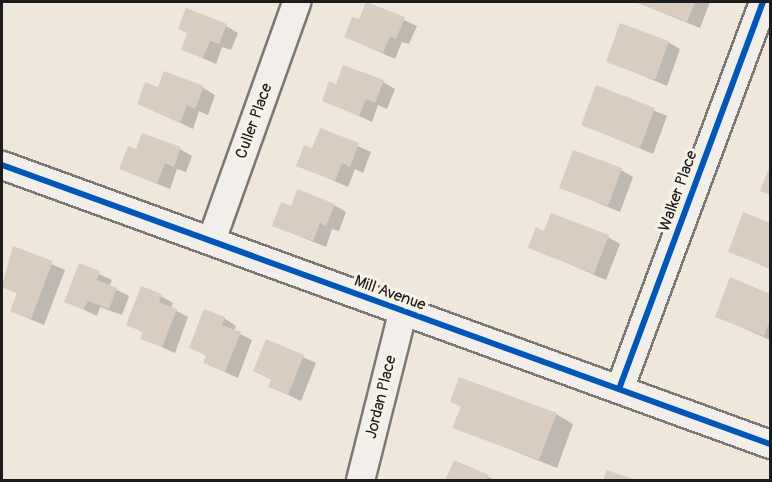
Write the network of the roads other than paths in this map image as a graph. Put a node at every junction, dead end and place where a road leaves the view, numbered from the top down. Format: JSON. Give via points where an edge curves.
{"nodes":[{"id":1,"x":296,"y":2,"type":"edge"},
{"id":2,"x":763,"y":2,"type":"edge"},
{"id":3,"x":2,"y":165,"type":"edge"},
{"id":4,"x":211,"y":240,"type":"junction"},
{"id":5,"x":402,"y":313,"type":"junction"},
{"id":6,"x":619,"y":389,"type":"junction"},
{"id":7,"x":771,"y":444,"type":"edge"},
{"id":8,"x":360,"y":480,"type":"edge"}],
"edges":[{"from":1,"to":4,"type":"street","name":"Culler Place"},
{"from":2,"to":6,"type":"street","name":"Walker Place"},
{"from":3,"to":4,"type":"street","name":"Mill Avenue"},
{"from":4,"to":5,"type":"street","name":"Mill Avenue"},
{"from":5,"to":6,"type":"street","name":"Mill Avenue"},
{"from":5,"to":8,"type":"street","name":"Jordan Place"},
{"from":6,"to":7,"type":"street","name":"Mill Avenue"}]}
